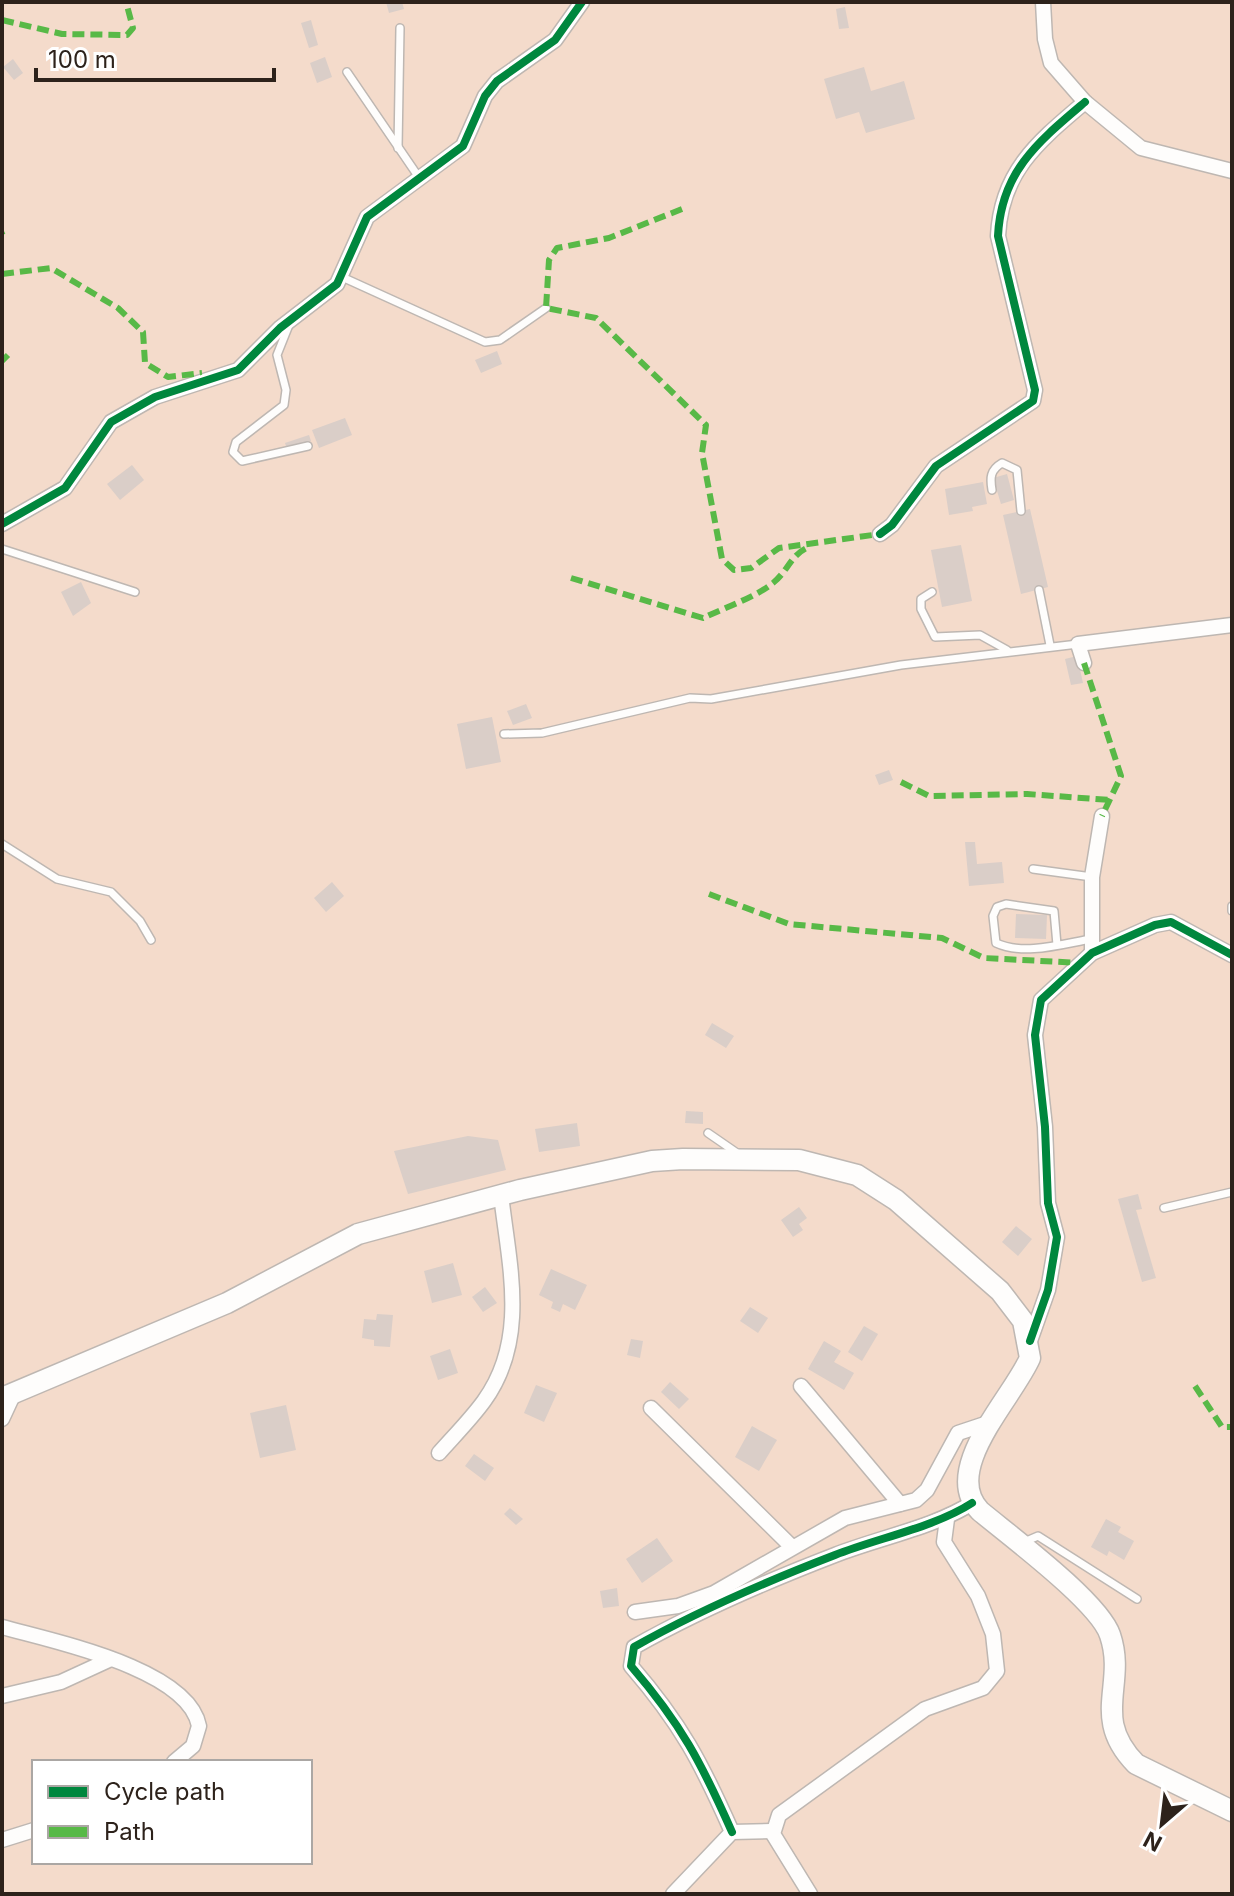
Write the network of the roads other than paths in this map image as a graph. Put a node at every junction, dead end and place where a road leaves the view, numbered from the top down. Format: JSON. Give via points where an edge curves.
{"nodes":[{"id":1,"x":582,"y":2,"type":"edge"},
{"id":2,"x":1043,"y":2,"type":"edge"},
{"id":3,"x":400,"y":28,"type":"dead end"},
{"id":4,"x":347,"y":72,"type":"dead end"},
{"id":5,"x":1085,"y":102,"type":"junction"},
{"id":6,"x":398,"y":151,"type":"junction"},
{"id":7,"x":1232,"y":171,"type":"edge"},
{"id":8,"x":420,"y":179,"type":"junction"},
{"id":9,"x":342,"y":277,"type":"junction"},
{"id":10,"x":546,"y":308,"type":"dead end"},
{"id":11,"x":294,"y":316,"type":"junction"},
{"id":12,"x":308,"y":446,"type":"dead end"},
{"id":13,"x":992,"y":490,"type":"dead end"},
{"id":14,"x":1021,"y":511,"type":"dead end"},
{"id":15,"x":2,"y":524,"type":"edge"},
{"id":16,"x":880,"y":534,"type":"dead end"},
{"id":17,"x":2,"y":549,"type":"edge"},
{"id":18,"x":1039,"y":590,"type":"dead end"},
{"id":19,"x":135,"y":592,"type":"dead end"},
{"id":20,"x":932,"y":592,"type":"dead end"},
{"id":21,"x":1232,"y":625,"type":"edge"},
{"id":22,"x":1078,"y":644,"type":"junction"},
{"id":23,"x":1050,"y":645,"type":"junction"},
{"id":24,"x":1009,"y":651,"type":"junction"},
{"id":25,"x":1084,"y":663,"type":"dead end"},
{"id":26,"x":504,"y":734,"type":"dead end"},
{"id":27,"x":1102,"y":816,"type":"dead end"},
{"id":28,"x":2,"y":844,"type":"edge"},
{"id":29,"x":1033,"y":869,"type":"dead end"},
{"id":30,"x":1092,"y":877,"type":"junction"},
{"id":31,"x":151,"y":940,"type":"dead end"},
{"id":32,"x":1057,"y":945,"type":"junction"},
{"id":33,"x":1092,"y":946,"type":"junction"},
{"id":34,"x":1232,"y":955,"type":"edge"},
{"id":35,"x":708,"y":1133,"type":"dead end"},
{"id":36,"x":745,"y":1159,"type":"junction"},
{"id":37,"x":1232,"y":1192,"type":"edge"},
{"id":38,"x":501,"y":1195,"type":"junction"},
{"id":39,"x":1164,"y":1208,"type":"dead end"},
{"id":40,"x":1030,"y":1341,"type":"junction"},
{"id":41,"x":801,"y":1386,"type":"dead end"},
{"id":42,"x":8,"y":1395,"type":"edge"},
{"id":43,"x":651,"y":1408,"type":"dead end"},
{"id":44,"x":2,"y":1419,"type":"edge"},
{"id":45,"x":991,"y":1422,"type":"junction"},
{"id":46,"x":439,"y":1453,"type":"dead end"},
{"id":47,"x":972,"y":1503,"type":"junction"},
{"id":48,"x":900,"y":1504,"type":"junction"},
{"id":49,"x":947,"y":1519,"type":"junction"},
{"id":50,"x":1021,"y":1546,"type":"junction"},
{"id":51,"x":792,"y":1547,"type":"junction"},
{"id":52,"x":1137,"y":1599,"type":"dead end"},
{"id":53,"x":635,"y":1612,"type":"dead end"},
{"id":54,"x":2,"y":1627,"type":"edge"},
{"id":55,"x":111,"y":1659,"type":"junction"},
{"id":56,"x":2,"y":1696,"type":"edge"},
{"id":57,"x":176,"y":1760,"type":"edge"},
{"id":58,"x":1232,"y":1811,"type":"edge"},
{"id":59,"x":32,"y":1831,"type":"edge"},
{"id":60,"x":772,"y":1831,"type":"junction"},
{"id":61,"x":732,"y":1832,"type":"junction"},
{"id":62,"x":2,"y":1840,"type":"edge"},
{"id":63,"x":673,"y":1894,"type":"edge"},
{"id":64,"x":810,"y":1894,"type":"edge"}],
"edges":[{"from":1,"to":8,"type":"street","via":[[555,40],[497,81],[463,146]]},
{"from":2,"to":5,"type":"street","via":[[1051,63]]},
{"from":3,"to":6,"type":"lane"},
{"from":4,"to":6,"type":"lane"},
{"from":5,"to":7,"type":"street","via":[[1141,148]]},
{"from":5,"to":16,"type":"street","via":[[1024,158],[1000,215],[998,236],[1035,390],[1033,401],[936,466]]},
{"from":6,"to":8,"type":"lane"},
{"from":8,"to":9,"type":"street","via":[[367,217]]},
{"from":9,"to":10,"type":"lane","via":[[485,342],[500,340]]},
{"from":9,"to":11,"type":"street"},
{"from":11,"to":12,"type":"lane","via":[[277,355],[286,390],[284,405],[236,442],[233,452],[242,461],[252,461]]},
{"from":11,"to":15,"type":"street","via":[[238,370],[155,397],[111,422],[65,488]]},
{"from":13,"to":14,"type":"lane","via":[[995,467],[1012,465]]},
{"from":17,"to":19,"type":"lane"},
{"from":18,"to":23,"type":"lane"},
{"from":20,"to":24,"type":"lane","via":[[921,599],[921,609],[935,637],[980,635]]},
{"from":21,"to":22,"type":"street"},
{"from":22,"to":23,"type":"lane"},
{"from":22,"to":25,"type":"street"},
{"from":23,"to":24,"type":"lane"},
{"from":24,"to":26,"type":"lane","via":[[711,699],[690,698],[542,733]]},
{"from":27,"to":30,"type":"street"},
{"from":28,"to":31,"type":"lane","via":[[57,879],[111,892]]},
{"from":29,"to":30,"type":"lane"},
{"from":30,"to":33,"type":"street"},
{"from":32,"to":32,"type":"lane","via":[[996,943],[997,907],[1054,911]]},
{"from":32,"to":33,"type":"lane"},
{"from":33,"to":34,"type":"street","via":[[1171,922]]},
{"from":33,"to":40,"type":"street","via":[[1041,1000],[1036,1016],[1048,1203],[1057,1237],[1048,1290]]},
{"from":35,"to":36,"type":"lane"},
{"from":36,"to":38,"type":"main road","via":[[652,1161]]},
{"from":36,"to":40,"type":"main road","via":[[799,1160],[857,1175],[896,1200],[1000,1291],[1023,1321]]},
{"from":37,"to":39,"type":"lane"},
{"from":38,"to":42,"type":"main road","via":[[358,1234],[227,1303]]},
{"from":38,"to":46,"type":"street","via":[[513,1304],[509,1351],[484,1401]]},
{"from":40,"to":45,"type":"main road","via":[[1024,1373]]},
{"from":41,"to":48,"type":"street"},
{"from":42,"to":44,"type":"street"},
{"from":43,"to":51,"type":"street"},
{"from":45,"to":47,"type":"main road","via":[[966,1478]]},
{"from":45,"to":48,"type":"street","via":[[958,1433],[927,1490]]},
{"from":47,"to":49,"type":"street"},
{"from":47,"to":50,"type":"main road"},
{"from":48,"to":51,"type":"street","via":[[845,1518]]},
{"from":49,"to":60,"type":"street","via":[[944,1542],[978,1596],[993,1634],[995,1675],[983,1688],[908,1720],[779,1815]]},
{"from":49,"to":61,"type":"street","via":[[835,1555],[634,1647],[631,1666],[700,1758]]},
{"from":50,"to":52,"type":"lane","via":[[1038,1536]]},
{"from":50,"to":58,"type":"main road","via":[[1100,1616],[1110,1632],[1111,1723],[1124,1752],[1150,1771]]},
{"from":51,"to":53,"type":"street","via":[[714,1593],[678,1606]]},
{"from":54,"to":55,"type":"street"},
{"from":55,"to":56,"type":"street","via":[[61,1682]]},
{"from":55,"to":57,"type":"street","via":[[168,1688],[197,1718],[198,1737]]},
{"from":59,"to":62,"type":"street"},
{"from":60,"to":61,"type":"street"},
{"from":60,"to":64,"type":"street"},
{"from":61,"to":63,"type":"street"}]}
